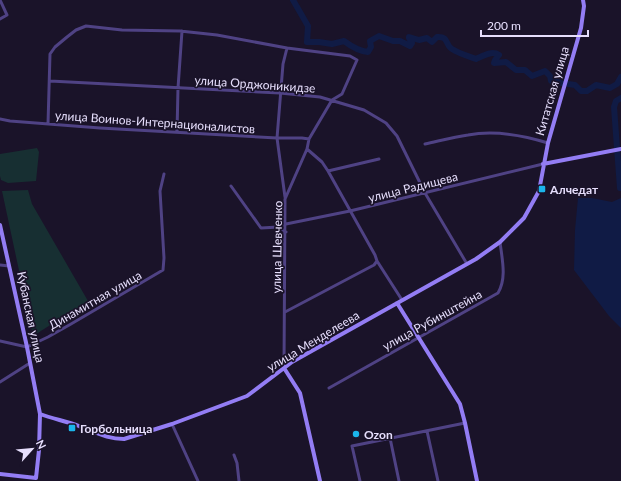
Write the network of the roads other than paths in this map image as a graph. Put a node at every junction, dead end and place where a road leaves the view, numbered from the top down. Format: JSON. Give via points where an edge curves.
{"nodes":[{"id":1,"x":0,"y":0,"type":"edge"},
{"id":2,"x":583,"y":0,"type":"edge"},
{"id":3,"x":0,"y":19,"type":"edge"},
{"id":4,"x":182,"y":31,"type":"junction"},
{"id":5,"x":287,"y":48,"type":"junction"},
{"id":6,"x":50,"y":81,"type":"junction"},
{"id":7,"x":178,"y":88,"type":"junction"},
{"id":8,"x":280,"y":92,"type":"junction"},
{"id":9,"x":332,"y":100,"type":"junction"},
{"id":10,"x":0,"y":119,"type":"edge"},
{"id":11,"x":48,"y":124,"type":"junction"},
{"id":12,"x":178,"y":132,"type":"junction"},
{"id":13,"x":277,"y":138,"type":"junction"},
{"id":14,"x":309,"y":139,"type":"junction"},
{"id":15,"x":548,"y":143,"type":"junction"},
{"id":16,"x":425,"y":144,"type":"dead end"},
{"id":17,"x":307,"y":149,"type":"junction"},
{"id":18,"x":621,"y":149,"type":"edge"},
{"id":19,"x":379,"y":159,"type":"dead end"},
{"id":20,"x":543,"y":164,"type":"junction"},
{"id":21,"x":328,"y":171,"type":"junction"},
{"id":22,"x":164,"y":174,"type":"dead end"},
{"id":23,"x":232,"y":186,"type":"dead end"},
{"id":24,"x":425,"y":193,"type":"junction"},
{"id":25,"x":285,"y":199,"type":"junction"},
{"id":26,"x":350,"y":212,"type":"junction"},
{"id":27,"x":286,"y":224,"type":"junction"},
{"id":28,"x":0,"y":225,"type":"edge"},
{"id":29,"x":286,"y":232,"type":"junction"},
{"id":30,"x":500,"y":242,"type":"junction"},
{"id":31,"x":377,"y":261,"type":"junction"},
{"id":32,"x":467,"y":264,"type":"junction"},
{"id":33,"x":0,"y":265,"type":"edge"},
{"id":34,"x":9,"y":266,"type":"junction"},
{"id":35,"x":402,"y":300,"type":"junction"},
{"id":36,"x":397,"y":303,"type":"junction"},
{"id":37,"x":285,"y":312,"type":"junction"},
{"id":38,"x":419,"y":337,"type":"junction"},
{"id":39,"x":0,"y":341,"type":"edge"},
{"id":40,"x":27,"y":347,"type":"junction"},
{"id":41,"x":30,"y":363,"type":"junction"},
{"id":42,"x":284,"y":368,"type":"junction"},
{"id":43,"x":0,"y":382,"type":"edge"},
{"id":44,"x":330,"y":388,"type":"dead end"},
{"id":45,"x":40,"y":414,"type":"junction"},
{"id":46,"x":465,"y":423,"type":"junction"},
{"id":47,"x":172,"y":424,"type":"junction"},
{"id":48,"x":427,"y":431,"type":"junction"},
{"id":49,"x":390,"y":438,"type":"junction"},
{"id":50,"x":234,"y":455,"type":"dead end"},
{"id":51,"x":0,"y":474,"type":"edge"},
{"id":52,"x":36,"y":480,"type":"edge"},
{"id":53,"x":198,"y":481,"type":"edge"},
{"id":54,"x":238,"y":481,"type":"edge"},
{"id":55,"x":320,"y":481,"type":"edge"},
{"id":56,"x":360,"y":481,"type":"edge"},
{"id":57,"x":399,"y":481,"type":"edge"},
{"id":58,"x":438,"y":481,"type":"edge"},
{"id":59,"x":477,"y":481,"type":"edge"}],
"edges":[{"from":1,"to":3,"type":"street","via":[[7,15]]},
{"from":2,"to":15,"type":"street","name":"Китатская улица","via":[[581,28]]},
{"from":4,"to":5,"type":"street"},
{"from":4,"to":6,"type":"street","via":[[122,30],[86,26],[76,30],[52,50]]},
{"from":4,"to":7,"type":"street"},
{"from":5,"to":8,"type":"street"},
{"from":5,"to":9,"type":"street","name":"улица Шевченко","via":[[350,56],[357,60],[342,94]]},
{"from":6,"to":7,"type":"street","name":"улица Орджоникидзе"},
{"from":6,"to":11,"type":"street"},
{"from":7,"to":8,"type":"street","name":"улица Орджоникидзе"},
{"from":7,"to":12,"type":"street"},
{"from":8,"to":9,"type":"street","name":"улица Орджоникидзе"},
{"from":8,"to":13,"type":"street"},
{"from":9,"to":14,"type":"street","name":"улица Шевченко"},
{"from":9,"to":24,"type":"street","name":"улица Орджоникидзе","via":[[364,110],[386,123],[397,136]]},
{"from":10,"to":11,"type":"street","name":"улица Воинов-Интернационалистов"},
{"from":11,"to":12,"type":"street","name":"улица Воинов-Интернационалистов"},
{"from":12,"to":13,"type":"street","name":"улица Воинов-Интернационалистов"},
{"from":13,"to":14,"type":"street","name":"улица Воинов-Интернационалистов"},
{"from":13,"to":25,"type":"street"},
{"from":14,"to":17,"type":"street","name":"улица Шевченко"},
{"from":15,"to":16,"type":"street","via":[[525,136],[495,133],[469,134]]},
{"from":15,"to":20,"type":"street","name":"Китатская улица"},
{"from":17,"to":21,"type":"street"},
{"from":17,"to":25,"type":"street","name":"улица Шевченко"},
{"from":18,"to":20,"type":"street"},
{"from":19,"to":21,"type":"street"},
{"from":20,"to":24,"type":"street","name":"улица Радищева"},
{"from":20,"to":30,"type":"street","name":"улица Менделеева","via":[[539,191],[524,218]]},
{"from":21,"to":26,"type":"street"},
{"from":22,"to":40,"type":"street","name":"Динамитная улица","via":[[160,191],[163,270],[48,338]]},
{"from":23,"to":29,"type":"street","via":[[261,228],[279,227]]},
{"from":24,"to":26,"type":"street","name":"улица Радищева"},
{"from":24,"to":32,"type":"street","name":"улица Орджоникидзе"},
{"from":25,"to":27,"type":"street","name":"улица Шевченко"},
{"from":26,"to":27,"type":"street","name":"улица Радищева"},
{"from":26,"to":31,"type":"street"},
{"from":27,"to":29,"type":"street","name":"улица Шевченко"},
{"from":28,"to":34,"type":"street","name":"Кубанская улица"},
{"from":29,"to":37,"type":"street","name":"улица Шевченко"},
{"from":30,"to":32,"type":"street","name":"улица Менделеева"},
{"from":30,"to":38,"type":"street","name":"улица Рубинштейна","via":[[504,276],[498,293]]},
{"from":31,"to":35,"type":"street"},
{"from":31,"to":37,"type":"street"},
{"from":32,"to":35,"type":"street","name":"улица Менделеева"},
{"from":33,"to":34,"type":"street"},
{"from":34,"to":40,"type":"street","name":"Кубанская улица"},
{"from":35,"to":36,"type":"street","name":"улица Менделеева"},
{"from":36,"to":38,"type":"street"},
{"from":36,"to":42,"type":"street","name":"улица Менделеева"},
{"from":37,"to":42,"type":"street","name":"улица Шевченко"},
{"from":38,"to":44,"type":"street","name":"улица Рубинштейна"},
{"from":38,"to":46,"type":"street","via":[[460,404]]},
{"from":39,"to":40,"type":"street"},
{"from":40,"to":41,"type":"street","name":"Кубанская улица"},
{"from":41,"to":43,"type":"street"},
{"from":41,"to":45,"type":"street","name":"Кубанская улица"},
{"from":42,"to":47,"type":"street","name":"улица Менделеева","via":[[247,396]]},
{"from":42,"to":55,"type":"street","via":[[300,393]]},
{"from":45,"to":47,"type":"street","name":"улица Менделеева","via":[[109,438],[121,439]]},
{"from":45,"to":52,"type":"street","name":"Кубанская улица"},
{"from":46,"to":48,"type":"street"},
{"from":46,"to":59,"type":"street"},
{"from":47,"to":53,"type":"street"},
{"from":48,"to":49,"type":"street"},
{"from":48,"to":58,"type":"street"},
{"from":49,"to":56,"type":"street","via":[[352,446]]},
{"from":49,"to":57,"type":"street"},
{"from":50,"to":54,"type":"street"},
{"from":51,"to":52,"type":"street"}]}
